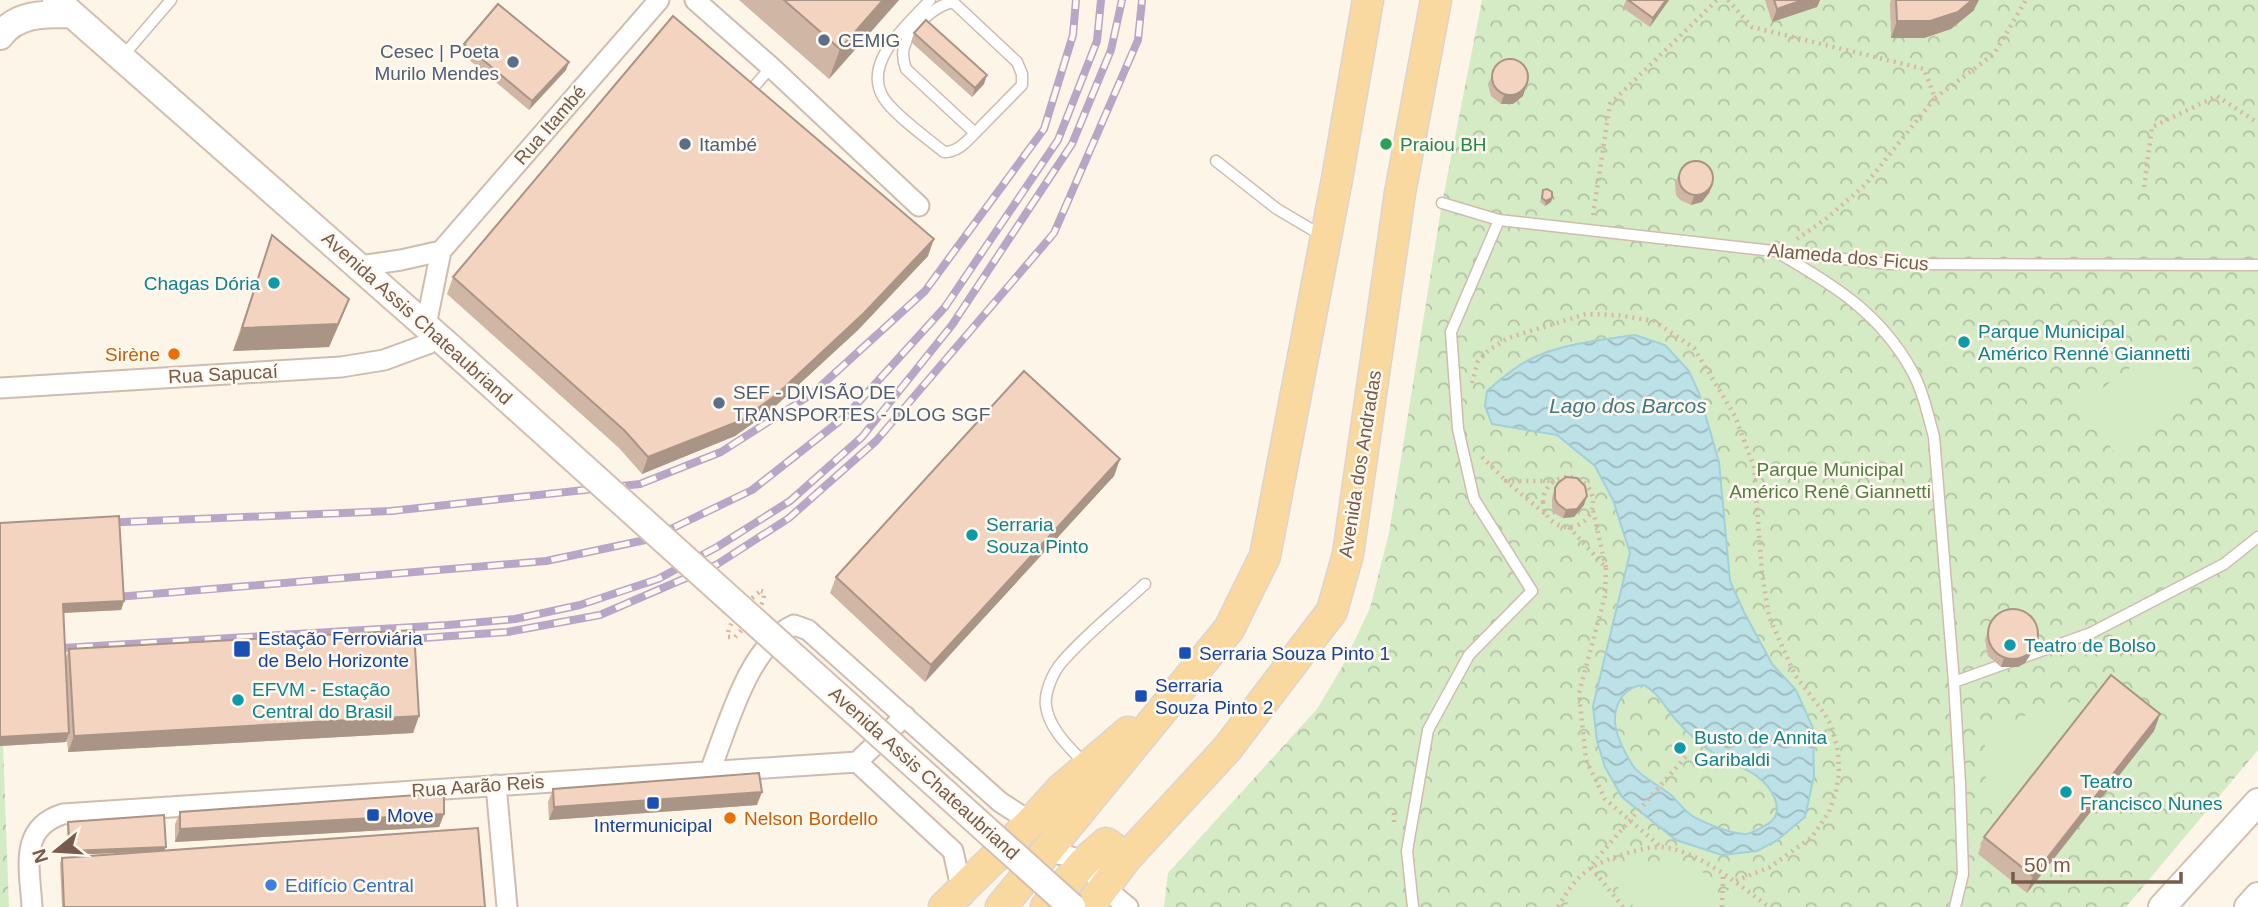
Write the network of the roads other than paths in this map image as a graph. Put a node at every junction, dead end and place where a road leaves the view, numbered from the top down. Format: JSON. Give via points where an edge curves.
{"nodes":[{"id":1,"x":171,"y":0,"type":"edge"},
{"id":2,"x":659,"y":0,"type":"edge"},
{"id":3,"x":695,"y":0,"type":"edge"},
{"id":4,"x":930,"y":0,"type":"edge"},
{"id":5,"x":1368,"y":0,"type":"edge"},
{"id":6,"x":1436,"y":0,"type":"edge"},
{"id":7,"x":64,"y":7,"type":"edge"},
{"id":8,"x":0,"y":36,"type":"edge"},
{"id":9,"x":122,"y":58,"type":"junction"},
{"id":10,"x":771,"y":67,"type":"junction"},
{"id":11,"x":745,"y":98,"type":"edge"},
{"id":12,"x":975,"y":133,"type":"junction"},
{"id":13,"x":1216,"y":161,"type":"dead end"},
{"id":14,"x":1442,"y":203,"type":"dead end"},
{"id":15,"x":919,"y":206,"type":"dead end"},
{"id":16,"x":1499,"y":220,"type":"junction"},
{"id":17,"x":1325,"y":236,"type":"junction"},
{"id":18,"x":441,"y":251,"type":"junction"},
{"id":19,"x":1777,"y":252,"type":"junction"},
{"id":20,"x":2258,"y":265,"type":"edge"},
{"id":21,"x":360,"y":266,"type":"junction"},
{"id":22,"x":437,"y":335,"type":"junction"},
{"id":23,"x":0,"y":388,"type":"edge"},
{"id":24,"x":2258,"y":537,"type":"edge"},
{"id":25,"x":1145,"y":584,"type":"dead end"},
{"id":26,"x":1954,"y":682,"type":"junction"},
{"id":27,"x":1184,"y":684,"type":"junction"},
{"id":28,"x":905,"y":716,"type":"junction"},
{"id":29,"x":857,"y":762,"type":"junction"},
{"id":30,"x":1087,"y":767,"type":"junction"},
{"id":31,"x":710,"y":771,"type":"junction"},
{"id":32,"x":496,"y":785,"type":"junction"},
{"id":33,"x":2258,"y":802,"type":"edge"},
{"id":34,"x":1031,"y":822,"type":"junction"},
{"id":35,"x":1055,"y":843,"type":"junction"},
{"id":36,"x":1106,"y":854,"type":"junction"},
{"id":37,"x":2258,"y":896,"type":"edge"},
{"id":38,"x":1097,"y":898,"type":"edge"},
{"id":39,"x":957,"y":900,"type":"edge"},
{"id":40,"x":32,"y":907,"type":"edge"},
{"id":41,"x":507,"y":907,"type":"edge"},
{"id":42,"x":1001,"y":907,"type":"edge"},
{"id":43,"x":1045,"y":907,"type":"edge"},
{"id":44,"x":1072,"y":907,"type":"edge"},
{"id":45,"x":1128,"y":907,"type":"edge"},
{"id":46,"x":1413,"y":907,"type":"edge"},
{"id":47,"x":1955,"y":907,"type":"edge"},
{"id":48,"x":2162,"y":907,"type":"edge"},
{"id":49,"x":2248,"y":907,"type":"edge"}],
"edges":[{"from":1,"to":9,"type":"lane"},
{"from":2,"to":18,"type":"street","name":"Rua Itambé"},
{"from":3,"to":10,"type":"street"},
{"from":4,"to":12,"type":"lane","via":[[890,45],[877,81],[883,97],[944,152],[958,149]]},
{"from":5,"to":17,"type":"main road"},
{"from":6,"to":36,"type":"main road","name":"Avenida dos Andradas","via":[[1400,193],[1348,554],[1332,611],[1227,749]]},
{"from":7,"to":8,"type":"street","via":[[8,25]]},
{"from":7,"to":9,"type":"street","name":"Avenida Assis Chateaubriand"},
{"from":9,"to":21,"type":"street","name":"Avenida Assis Chateaubriand"},
{"from":10,"to":11,"type":"lane"},
{"from":10,"to":15,"type":"street"},
{"from":12,"to":12,"type":"lane","via":[[906,69],[903,59],[907,40],[944,3],[953,2],[1017,62],[1022,74],[1022,85]]},
{"from":13,"to":17,"type":"lane","via":[[1277,209]]},
{"from":14,"to":16,"type":"lane","name":"Alameda dos Ficus"},
{"from":16,"to":19,"type":"lane","name":"Alameda dos Ficus"},
{"from":16,"to":46,"type":"lane","via":[[1451,332],[1458,429],[1474,499],[1532,591],[1469,654],[1428,730],[1407,851]]},
{"from":17,"to":27,"type":"main road","via":[[1265,556],[1228,629]]},
{"from":18,"to":21,"type":"street"},
{"from":18,"to":22,"type":"street","name":"Rua Itambé"},
{"from":19,"to":20,"type":"lane","name":"Alameda dos Ficus","via":[[1888,264]]},
{"from":19,"to":26,"type":"lane","via":[[1836,287],[1872,317],[1912,371],[1924,399],[1934,437]]},
{"from":21,"to":22,"type":"street","name":"Avenida Assis Chateaubriand"},
{"from":22,"to":23,"type":"street","name":"Rua Sapucaí","via":[[384,360],[341,367]]},
{"from":22,"to":44,"type":"street","name":"Avenida Assis Chateaubriand","bridge":true},
{"from":24,"to":26,"type":"lane","via":[[2224,564],[2091,633]]},
{"from":25,"to":30,"type":"lane","via":[[1060,663],[1046,693],[1050,719]]},
{"from":26,"to":47,"type":"lane","via":[[1963,874]]},
{"from":27,"to":30,"type":"main road"},
{"from":27,"to":35,"type":"main road"},
{"from":28,"to":29,"type":"street"},
{"from":28,"to":31,"type":"street","name":"Avenida Assis Chateaubriand","via":[[808,630],[794,625],[782,631],[752,667]]},
{"from":28,"to":34,"type":"street","name":"Avenida Assis Chateaubriand","via":[[1000,802]]},
{"from":29,"to":31,"type":"street","name":"Rua Aarão Reis"},
{"from":29,"to":39,"type":"street","name":"Avenida Assis Chateaubriand","via":[[953,851]]},
{"from":30,"to":34,"type":"main road"},
{"from":31,"to":32,"type":"street","name":"Rua Aarão Reis"},
{"from":32,"to":40,"type":"street","name":"Rua Aarão Reis","via":[[63,814],[48,818],[32,841]]},
{"from":32,"to":41,"type":"street"},
{"from":33,"to":48,"type":"street"},
{"from":34,"to":35,"type":"main road"},
{"from":34,"to":39,"type":"main road"},
{"from":35,"to":36,"type":"main road","via":[[1088,833]]},
{"from":35,"to":42,"type":"main road"},
{"from":36,"to":38,"type":"main road","name":"Avenida dos Andradas"},
{"from":36,"to":43,"type":"main road","name":"Avenida dos Andradas"},
{"from":37,"to":49,"type":"street"},
{"from":38,"to":45,"type":"street"}]}
